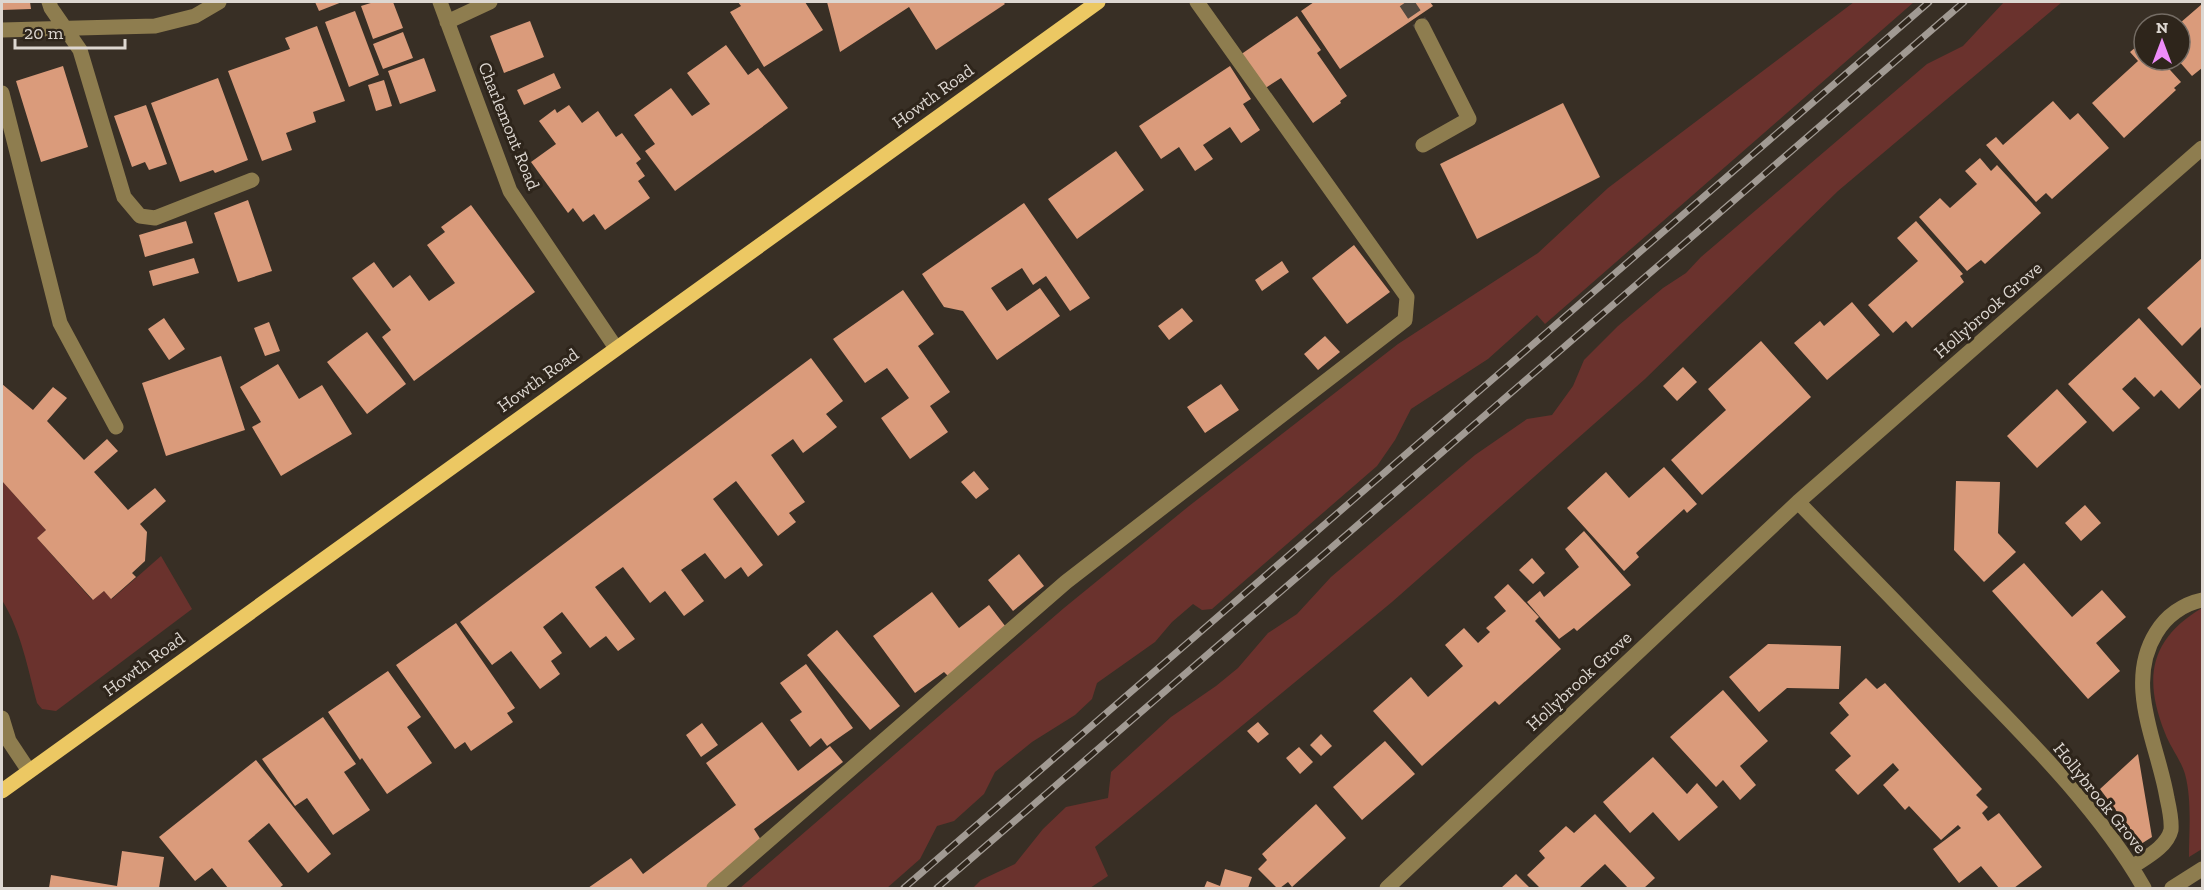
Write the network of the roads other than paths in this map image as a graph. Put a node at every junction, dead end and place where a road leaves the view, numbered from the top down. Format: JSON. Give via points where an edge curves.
{"nodes":[{"id":1,"x":49,"y":2,"type":"edge"},
{"id":2,"x":219,"y":2,"type":"edge"},
{"id":3,"x":440,"y":2,"type":"edge"},
{"id":4,"x":490,"y":2,"type":"edge"},
{"id":5,"x":1098,"y":2,"type":"edge"},
{"id":6,"x":1197,"y":2,"type":"edge"},
{"id":7,"x":447,"y":22,"type":"junction"},
{"id":8,"x":1422,"y":26,"type":"tunnel mouth"},
{"id":9,"x":66,"y":28,"type":"junction"},
{"id":10,"x":2,"y":30,"type":"edge"},
{"id":11,"x":2,"y":93,"type":"edge"},
{"id":12,"x":1423,"y":145,"type":"dead end"},
{"id":13,"x":2202,"y":147,"type":"edge"},
{"id":14,"x":252,"y":180,"type":"dead end"},
{"id":15,"x":616,"y":348,"type":"junction"},
{"id":16,"x":116,"y":427,"type":"dead end"},
{"id":17,"x":1798,"y":502,"type":"junction"},
{"id":18,"x":2202,"y":600,"type":"edge"},
{"id":19,"x":2,"y":718,"type":"edge"},
{"id":20,"x":29,"y":771,"type":"junction"},
{"id":21,"x":2,"y":791,"type":"edge"},
{"id":22,"x":2132,"y":867,"type":"junction"},
{"id":23,"x":2202,"y":869,"type":"edge"},
{"id":24,"x":714,"y":888,"type":"edge"},
{"id":25,"x":1387,"y":888,"type":"edge"},
{"id":26,"x":2144,"y":888,"type":"edge"},
{"id":27,"x":2172,"y":888,"type":"edge"}],
"edges":[{"from":1,"to":9,"type":"street"},
{"from":2,"to":9,"type":"street","via":[[195,16],[155,26]]},
{"from":3,"to":7,"type":"street","name":"Charlemont Road"},
{"from":4,"to":7,"type":"street"},
{"from":5,"to":15,"type":"main road","name":"Howth Road"},
{"from":6,"to":24,"type":"street","via":[[1407,297],[1405,320],[1066,582]]},
{"from":7,"to":15,"type":"street","name":"Charlemont Road","via":[[510,191]]},
{"from":8,"to":12,"type":"street","via":[[1469,119]]},
{"from":9,"to":10,"type":"street"},
{"from":9,"to":14,"type":"street","via":[[80,50],[124,197],[140,216],[155,218]]},
{"from":11,"to":16,"type":"street","via":[[60,323]]},
{"from":13,"to":17,"type":"street","name":"Hollybrook Grove"},
{"from":15,"to":20,"type":"main road","name":"Howth Road"},
{"from":17,"to":22,"type":"street","name":"Hollybrook Grove","via":[[2021,732],[2078,796]]},
{"from":17,"to":25,"type":"street","name":"Hollybrook Grove"},
{"from":18,"to":22,"type":"street","via":[[2188,603],[2162,623],[2147,648],[2142,674],[2146,716],[2164,778],[2171,830],[2163,845]]},
{"from":19,"to":20,"type":"street","via":[[9,741]]},
{"from":20,"to":21,"type":"main road","name":"Howth Road"},
{"from":22,"to":26,"type":"street","name":"Hollybrook Grove"},
{"from":23,"to":27,"type":"street"}]}
